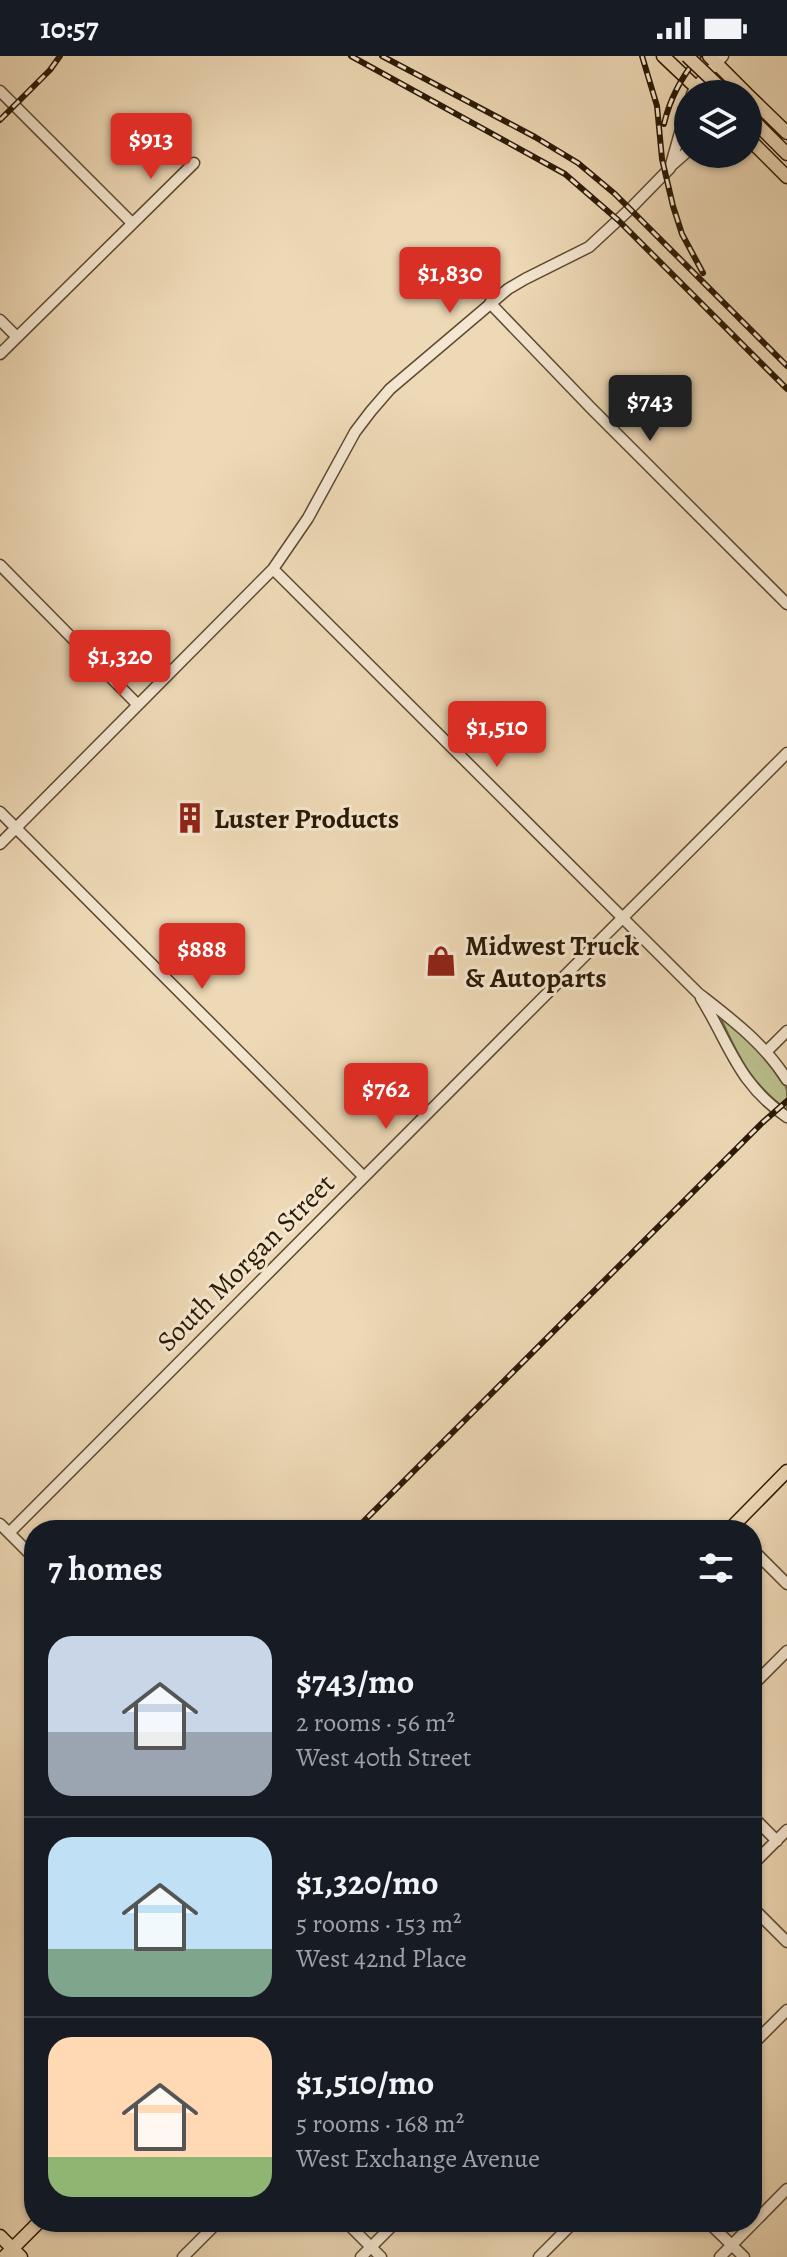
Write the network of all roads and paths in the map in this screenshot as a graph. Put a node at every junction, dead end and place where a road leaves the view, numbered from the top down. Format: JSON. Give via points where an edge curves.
{"nodes":[{"id":1,"x":663,"y":56,"type":"edge"},
{"id":2,"x":687,"y":56,"type":"edge"},
{"id":3,"x":716,"y":58,"type":"edge"},
{"id":4,"x":686,"y":80,"type":"edge"},
{"id":5,"x":704,"y":80,"type":"edge"},
{"id":6,"x":712,"y":80,"type":"edge"},
{"id":7,"x":736,"y":80,"type":"edge"},
{"id":8,"x":0,"y":91,"type":"edge"},
{"id":9,"x":762,"y":108,"type":"edge"},
{"id":10,"x":762,"y":129,"type":"edge"},
{"id":11,"x":787,"y":133,"type":"edge"},
{"id":12,"x":762,"y":152,"type":"edge"},
{"id":13,"x":674,"y":154,"type":"edge"},
{"id":14,"x":787,"y":154,"type":"edge"},
{"id":15,"x":194,"y":163,"type":"dead end"},
{"id":16,"x":674,"y":164,"type":"edge"},
{"id":17,"x":670,"y":168,"type":"junction"},
{"id":18,"x":787,"y":177,"type":"edge"},
{"id":19,"x":132,"y":223,"type":"junction"},
{"id":20,"x":490,"y":303,"type":"junction"},
{"id":21,"x":0,"y":320,"type":"edge"},
{"id":22,"x":17,"y":337,"type":"junction"},
{"id":23,"x":0,"y":354,"type":"edge"},
{"id":24,"x":0,"y":565,"type":"edge"},
{"id":25,"x":273,"y":569,"type":"junction"},
{"id":26,"x":787,"y":604,"type":"edge"},
{"id":27,"x":138,"y":705,"type":"junction"},
{"id":28,"x":787,"y":753,"type":"edge"},
{"id":29,"x":0,"y":812,"type":"edge"},
{"id":30,"x":16,"y":828,"type":"junction"},
{"id":31,"x":0,"y":844,"type":"edge"},
{"id":32,"x":622,"y":917,"type":"junction"},
{"id":33,"x":698,"y":993,"type":"junction"},
{"id":34,"x":787,"y":1031,"type":"edge"},
{"id":35,"x":766,"y":1052,"type":"junction"},
{"id":36,"x":787,"y":1080,"type":"edge"},
{"id":37,"x":787,"y":1117,"type":"edge"},
{"id":38,"x":364,"y":1177,"type":"junction"},
{"id":39,"x":787,"y":1471,"type":"edge"},
{"id":40,"x":740,"y":1520,"type":"edge"},
{"id":41,"x":0,"y":1524,"type":"edge"},
{"id":42,"x":9,"y":1533,"type":"junction"},
{"id":43,"x":24,"y":1548,"type":"edge"},
{"id":44,"x":762,"y":1559,"type":"edge"},
{"id":45,"x":787,"y":1584,"type":"edge"},
{"id":46,"x":787,"y":1651,"type":"edge"},
{"id":47,"x":762,"y":1676,"type":"edge"},
{"id":48,"x":762,"y":1826,"type":"edge"},
{"id":49,"x":787,"y":1830,"type":"edge"},
{"id":50,"x":777,"y":1841,"type":"junction"},
{"id":51,"x":762,"y":1855,"type":"edge"},
{"id":52,"x":762,"y":1917,"type":"edge"},
{"id":53,"x":787,"y":1942,"type":"edge"},
{"id":54,"x":787,"y":2010,"type":"edge"},
{"id":55,"x":762,"y":2035,"type":"edge"},
{"id":56,"x":787,"y":2189,"type":"edge"},
{"id":57,"x":762,"y":2214,"type":"edge"},
{"id":58,"x":31,"y":2232,"type":"edge"},
{"id":59,"x":208,"y":2232,"type":"edge"},
{"id":60,"x":356,"y":2232,"type":"edge"},
{"id":61,"x":386,"y":2232,"type":"edge"},
{"id":62,"x":564,"y":2232,"type":"edge"},
{"id":63,"x":718,"y":2232,"type":"edge"},
{"id":64,"x":745,"y":2232,"type":"edge"},
{"id":65,"x":0,"y":2236,"type":"edge"},
{"id":66,"x":732,"y":2245,"type":"junction"},
{"id":67,"x":371,"y":2247,"type":"junction"},
{"id":68,"x":13,"y":2254,"type":"edge"},
{"id":69,"x":183,"y":2257,"type":"edge"},
{"id":70,"x":361,"y":2257,"type":"edge"},
{"id":71,"x":381,"y":2257,"type":"edge"},
{"id":72,"x":539,"y":2257,"type":"edge"},
{"id":73,"x":720,"y":2257,"type":"edge"},
{"id":74,"x":744,"y":2257,"type":"edge"}],
"edges":[{"from":1,"to":4,"type":"main road"},
{"from":2,"to":6,"type":"main road","bridge":true},
{"from":3,"to":5,"type":"street"},
{"from":3,"to":7,"type":"main road"},
{"from":8,"to":19,"type":"street"},
{"from":9,"to":11,"type":"main road"},
{"from":10,"to":14,"type":"main road"},
{"from":12,"to":18,"type":"main road"},
{"from":13,"to":17,"type":"street"},
{"from":15,"to":19,"type":"street"},
{"from":16,"to":17,"type":"street"},
{"from":17,"to":20,"type":"street","via":[[589,247]]},
{"from":19,"to":22,"type":"street"},
{"from":20,"to":25,"type":"street","via":[[371,411]]},
{"from":20,"to":26,"type":"street"},
{"from":21,"to":22,"type":"street"},
{"from":22,"to":23,"type":"street"},
{"from":24,"to":27,"type":"street"},
{"from":25,"to":27,"type":"street"},
{"from":25,"to":32,"type":"street"},
{"from":27,"to":30,"type":"street"},
{"from":28,"to":32,"type":"street","name":"South Morgan Street"},
{"from":29,"to":30,"type":"street"},
{"from":30,"to":31,"type":"street"},
{"from":30,"to":38,"type":"street"},
{"from":32,"to":33,"type":"street"},
{"from":32,"to":38,"type":"street","name":"South Morgan Street"},
{"from":33,"to":35,"type":"street"},
{"from":33,"to":37,"type":"street","via":[[747,1082]]},
{"from":34,"to":35,"type":"street"},
{"from":35,"to":36,"type":"street"},
{"from":38,"to":42,"type":"street","name":"South Morgan Street"},
{"from":39,"to":40,"type":"main road"},
{"from":41,"to":42,"type":"street"},
{"from":42,"to":43,"type":"street"},
{"from":44,"to":45,"type":"street"},
{"from":46,"to":47,"type":"street"},
{"from":48,"to":50,"type":"street"},
{"from":49,"to":50,"type":"street"},
{"from":50,"to":51,"type":"street"},
{"from":52,"to":53,"type":"street"},
{"from":54,"to":55,"type":"street"},
{"from":56,"to":57,"type":"street"},
{"from":58,"to":68,"type":"main road"},
{"from":59,"to":69,"type":"street"},
{"from":60,"to":67,"type":"street"},
{"from":61,"to":67,"type":"street"},
{"from":62,"to":72,"type":"street"},
{"from":63,"to":66,"type":"street"},
{"from":64,"to":66,"type":"street"},
{"from":65,"to":68,"type":"main road"},
{"from":66,"to":73,"type":"street"},
{"from":66,"to":74,"type":"street"},
{"from":67,"to":70,"type":"street"},
{"from":67,"to":71,"type":"street"}]}
